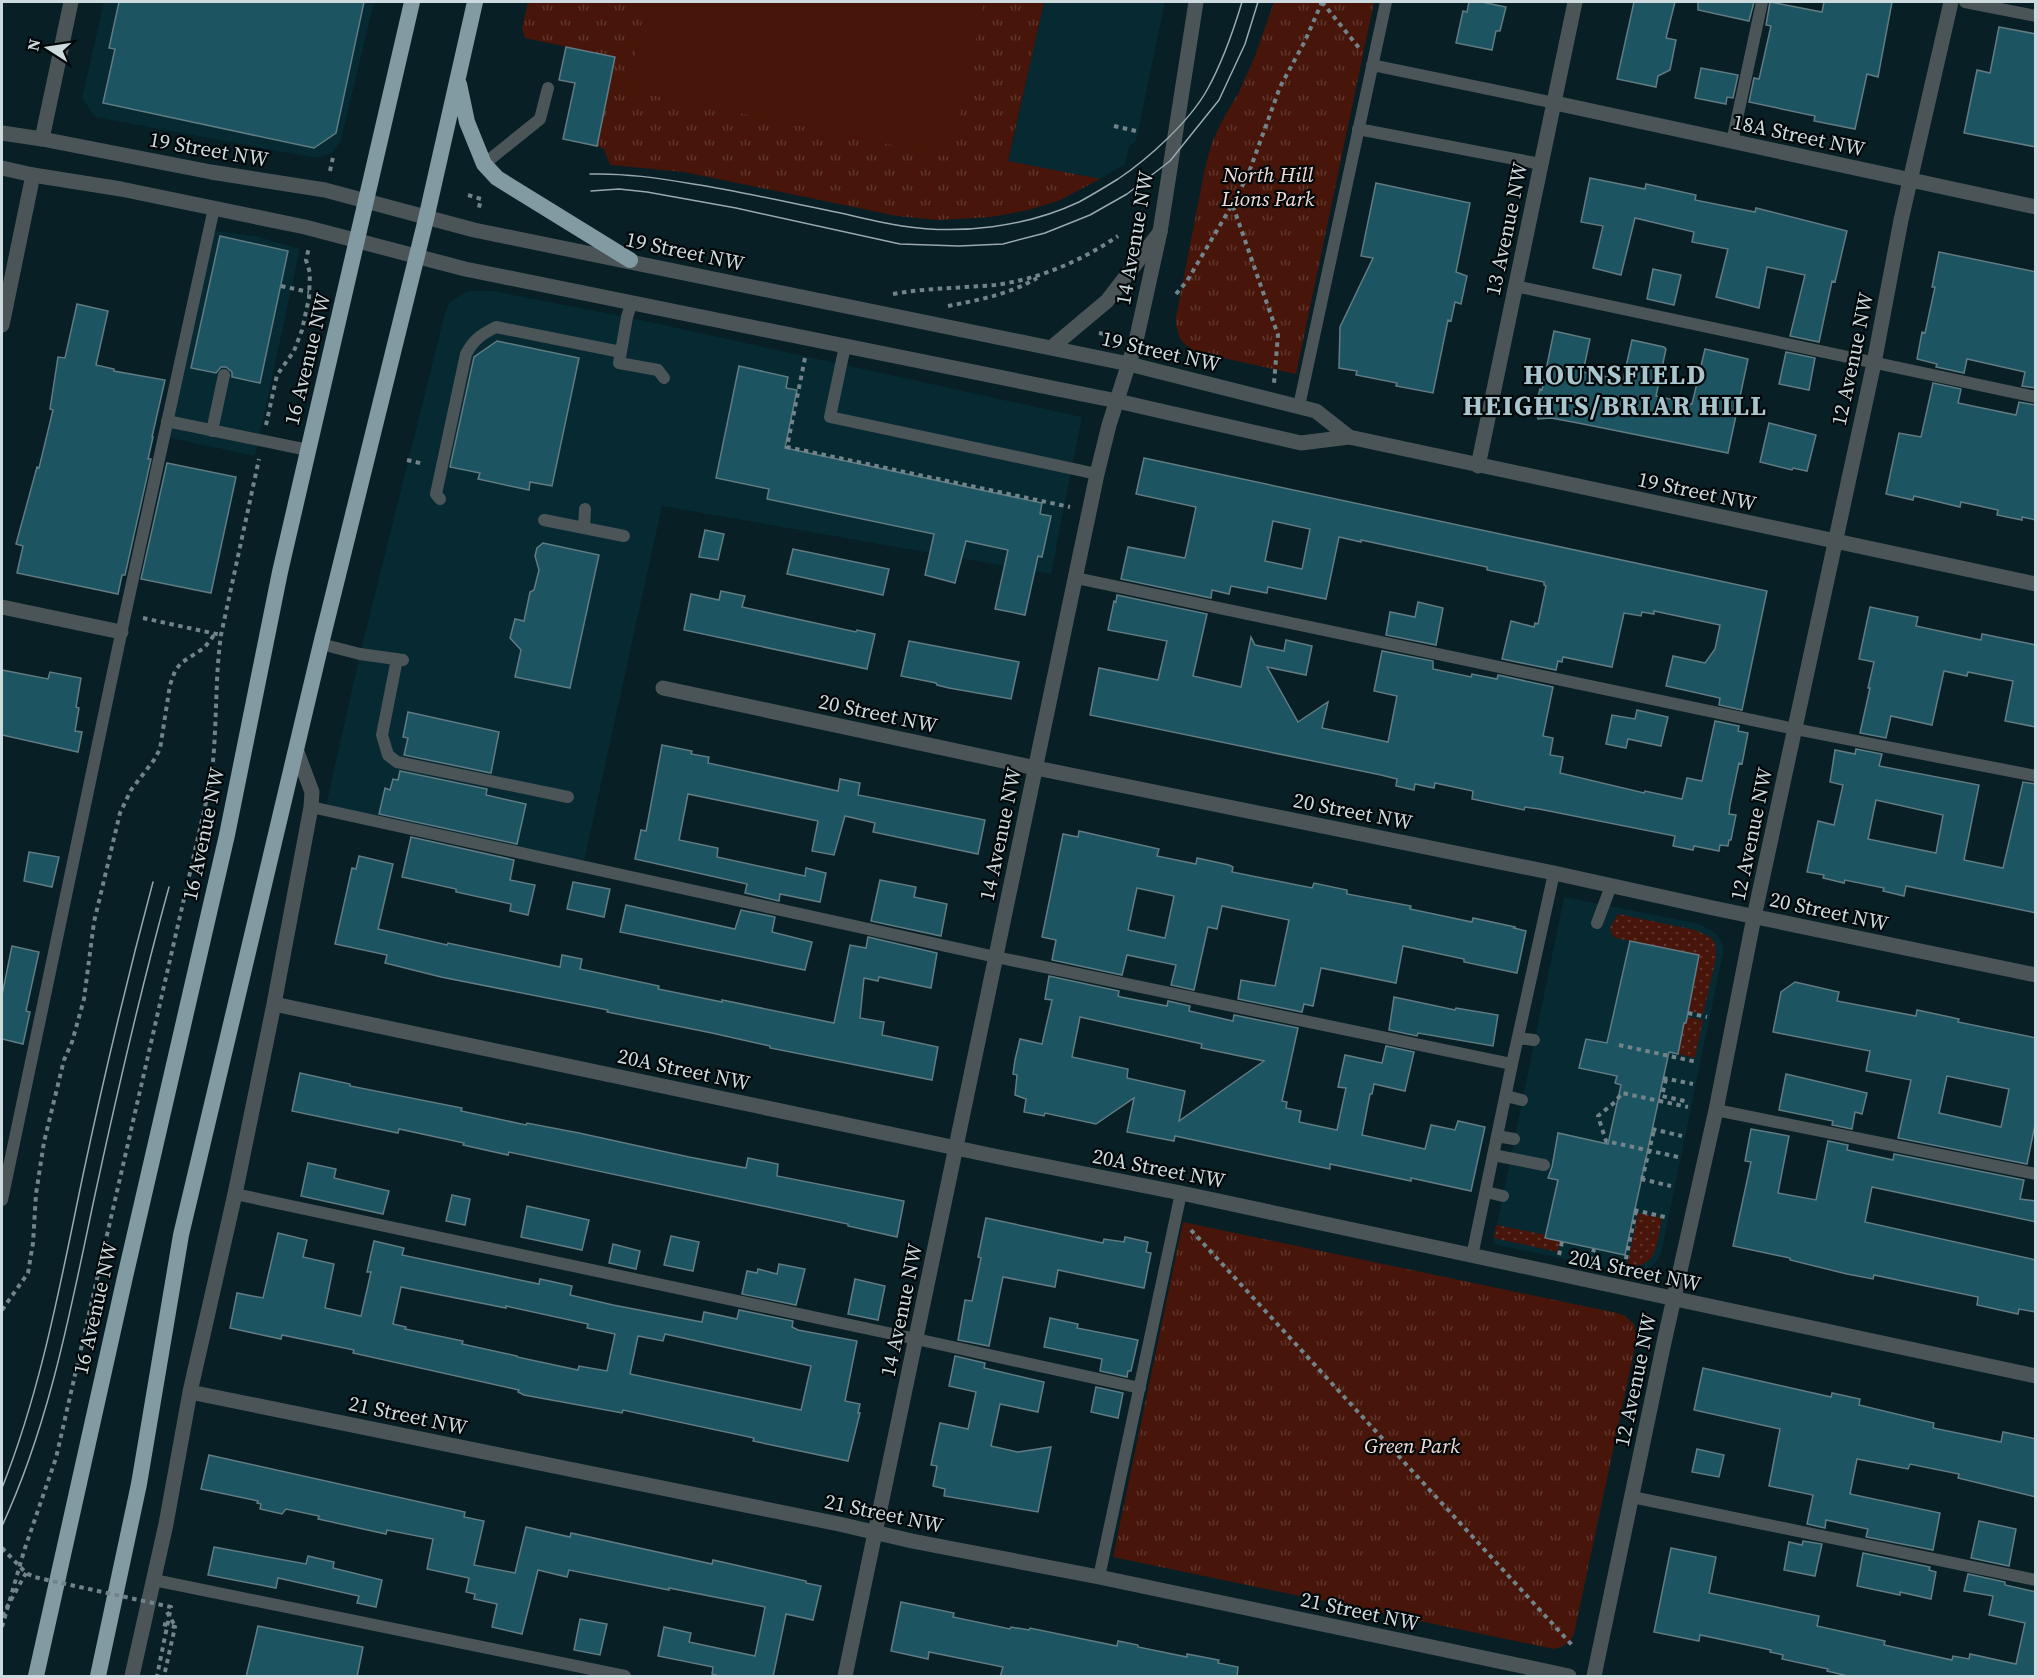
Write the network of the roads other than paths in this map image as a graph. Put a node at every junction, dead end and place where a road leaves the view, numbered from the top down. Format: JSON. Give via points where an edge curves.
{"nodes":[{"id":1,"x":71,"y":2,"type":"edge"},
{"id":2,"x":412,"y":2,"type":"edge"},
{"id":3,"x":475,"y":2,"type":"edge"},
{"id":4,"x":1196,"y":2,"type":"edge"},
{"id":5,"x":1386,"y":2,"type":"edge"},
{"id":6,"x":1575,"y":2,"type":"edge"},
{"id":7,"x":1762,"y":2,"type":"edge"},
{"id":8,"x":1951,"y":2,"type":"edge"},
{"id":9,"x":1965,"y":2,"type":"edge"},
{"id":10,"x":2036,"y":16,"type":"edge"},
{"id":11,"x":1372,"y":65,"type":"junction"},
{"id":12,"x":458,"y":76,"type":"junction"},
{"id":13,"x":548,"y":87,"type":"dead end"},
{"id":14,"x":1555,"y":103,"type":"junction"},
{"id":15,"x":1359,"y":129,"type":"junction"},
{"id":16,"x":2,"y":134,"type":"edge"},
{"id":17,"x":42,"y":139,"type":"junction"},
{"id":18,"x":1732,"y":142,"type":"junction"},
{"id":19,"x":484,"y":164,"type":"junction"},
{"id":20,"x":1541,"y":164,"type":"junction"},
{"id":21,"x":2,"y":168,"type":"edge"},
{"id":22,"x":33,"y":175,"type":"junction"},
{"id":23,"x":1910,"y":179,"type":"junction"},
{"id":24,"x":367,"y":202,"type":"junction"},
{"id":25,"x":2036,"y":207,"type":"edge"},
{"id":26,"x":214,"y":208,"type":"junction"},
{"id":27,"x":426,"y":219,"type":"junction"},
{"id":28,"x":1160,"y":232,"type":"junction"},
{"id":29,"x":358,"y":241,"type":"junction"},
{"id":30,"x":417,"y":257,"type":"junction"},
{"id":31,"x":630,"y":260,"type":"junction"},
{"id":32,"x":1515,"y":286,"type":"junction"},
{"id":33,"x":632,"y":302,"type":"junction"},
{"id":34,"x":2,"y":325,"type":"edge"},
{"id":35,"x":845,"y":346,"type":"junction"},
{"id":36,"x":1051,"y":348,"type":"junction"},
{"id":37,"x":620,"y":358,"type":"junction"},
{"id":38,"x":1874,"y":363,"type":"junction"},
{"id":39,"x":1129,"y":364,"type":"junction"},
{"id":40,"x":224,"y":375,"type":"dead end"},
{"id":41,"x":663,"y":378,"type":"dead end"},
{"id":42,"x":2036,"y":397,"type":"edge"},
{"id":43,"x":1117,"y":401,"type":"junction"},
{"id":44,"x":1299,"y":406,"type":"junction"},
{"id":45,"x":167,"y":421,"type":"junction"},
{"id":46,"x":212,"y":431,"type":"junction"},
{"id":47,"x":1349,"y":437,"type":"junction"},
{"id":48,"x":308,"y":450,"type":"junction"},
{"id":49,"x":1478,"y":466,"type":"junction"},
{"id":50,"x":1097,"y":474,"type":"junction"},
{"id":51,"x":440,"y":499,"type":"dead end"},
{"id":52,"x":585,"y":509,"type":"dead end"},
{"id":53,"x":544,"y":520,"type":"dead end"},
{"id":54,"x":584,"y":528,"type":"junction"},
{"id":55,"x":624,"y":536,"type":"dead end"},
{"id":56,"x":1835,"y":541,"type":"junction"},
{"id":57,"x":1076,"y":578,"type":"junction"},
{"id":58,"x":2036,"y":584,"type":"edge"},
{"id":59,"x":2,"y":607,"type":"edge"},
{"id":60,"x":121,"y":632,"type":"junction"},
{"id":61,"x":321,"y":644,"type":"junction"},
{"id":62,"x":663,"y":688,"type":"dead end"},
{"id":63,"x":1795,"y":729,"type":"junction"},
{"id":64,"x":297,"y":752,"type":"junction"},
{"id":65,"x":1036,"y":768,"type":"junction"},
{"id":66,"x":2036,"y":776,"type":"edge"},
{"id":67,"x":568,"y":796,"type":"dead end"},
{"id":68,"x":311,"y":807,"type":"junction"},
{"id":69,"x":1554,"y":873,"type":"junction"},
{"id":70,"x":1611,"y":886,"type":"junction"},
{"id":71,"x":1754,"y":917,"type":"junction"},
{"id":72,"x":1597,"y":923,"type":"dead end"},
{"id":73,"x":996,"y":957,"type":"junction"},
{"id":74,"x":2036,"y":975,"type":"edge"},
{"id":75,"x":274,"y":1004,"type":"junction"},
{"id":76,"x":1518,"y":1038,"type":"junction"},
{"id":77,"x":1534,"y":1040,"type":"dead end"},
{"id":78,"x":1512,"y":1064,"type":"junction"},
{"id":79,"x":1506,"y":1096,"type":"junction"},
{"id":80,"x":1522,"y":1100,"type":"dead end"},
{"id":81,"x":1716,"y":1110,"type":"junction"},
{"id":82,"x":1497,"y":1136,"type":"junction"},
{"id":83,"x":1514,"y":1139,"type":"dead end"},
{"id":84,"x":956,"y":1148,"type":"junction"},
{"id":85,"x":1493,"y":1155,"type":"junction"},
{"id":86,"x":1544,"y":1165,"type":"dead end"},
{"id":87,"x":2036,"y":1173,"type":"edge"},
{"id":88,"x":1486,"y":1192,"type":"junction"},
{"id":89,"x":1181,"y":1193,"type":"junction"},
{"id":90,"x":235,"y":1194,"type":"junction"},
{"id":91,"x":1503,"y":1196,"type":"dead end"},
{"id":92,"x":2,"y":1200,"type":"edge"},
{"id":93,"x":1472,"y":1256,"type":"junction"},
{"id":94,"x":1673,"y":1299,"type":"junction"},
{"id":95,"x":916,"y":1338,"type":"junction"},
{"id":96,"x":2036,"y":1376,"type":"edge"},
{"id":97,"x":1140,"y":1388,"type":"junction"},
{"id":98,"x":190,"y":1392,"type":"junction"},
{"id":99,"x":1632,"y":1497,"type":"junction"},
{"id":100,"x":875,"y":1533,"type":"junction"},
{"id":101,"x":1099,"y":1577,"type":"junction"},
{"id":102,"x":154,"y":1580,"type":"junction"},
{"id":103,"x":2036,"y":1580,"type":"edge"},
{"id":104,"x":36,"y":1677,"type":"edge"},
{"id":105,"x":98,"y":1677,"type":"edge"},
{"id":106,"x":132,"y":1677,"type":"edge"},
{"id":107,"x":625,"y":1677,"type":"edge"},
{"id":108,"x":845,"y":1677,"type":"edge"},
{"id":109,"x":1569,"y":1677,"type":"edge"},
{"id":110,"x":1594,"y":1677,"type":"edge"}],
"edges":[{"from":1,"to":17,"type":"street"},
{"from":2,"to":24,"type":"highway","name":"16 Avenue NW"},
{"from":3,"to":12,"type":"highway"},
{"from":4,"to":28,"type":"street","name":"14 Avenue NW"},
{"from":5,"to":11,"type":"lane"},
{"from":6,"to":14,"type":"street","name":"13 Avenue NW"},
{"from":7,"to":18,"type":"lane"},
{"from":8,"to":23,"type":"street","name":"12 Avenue NW"},
{"from":9,"to":10,"type":"lane"},
{"from":11,"to":14,"type":"lane"},
{"from":11,"to":15,"type":"lane"},
{"from":12,"to":19,"type":"highway","via":[[466,122]]},
{"from":12,"to":27,"type":"highway"},
{"from":13,"to":19,"type":"lane","via":[[540,119]]},
{"from":14,"to":18,"type":"street","name":"18A Street NW"},
{"from":14,"to":20,"type":"street","name":"13 Avenue NW"},
{"from":15,"to":20,"type":"lane"},
{"from":15,"to":44,"type":"lane"},
{"from":16,"to":17,"type":"street","name":"19 Street NW"},
{"from":17,"to":24,"type":"street","name":"19 Street NW","via":[[325,190]]},
{"from":18,"to":23,"type":"street","name":"18A Street NW"},
{"from":19,"to":31,"type":"highway","via":[[503,183]]},
{"from":20,"to":32,"type":"street","name":"13 Avenue NW"},
{"from":21,"to":22,"type":"street","name":"19 Street NW"},
{"from":22,"to":26,"type":"street","name":"19 Street NW"},
{"from":22,"to":34,"type":"street"},
{"from":23,"to":25,"type":"street","name":"18A Street NW"},
{"from":23,"to":38,"type":"street","name":"12 Avenue NW"},
{"from":24,"to":27,"type":"street","name":"19 Street NW"},
{"from":24,"to":29,"type":"highway","name":"16 Avenue NW"},
{"from":26,"to":29,"type":"street","name":"19 Street NW"},
{"from":26,"to":45,"type":"lane"},
{"from":27,"to":30,"type":"highway"},
{"from":27,"to":31,"type":"street","name":"19 Street NW"},
{"from":28,"to":36,"type":"street","via":[[1107,301]]},
{"from":28,"to":39,"type":"street","name":"14 Avenue NW"},
{"from":29,"to":30,"type":"street","name":"19 Street NW"},
{"from":29,"to":48,"type":"highway","name":"16 Avenue NW"},
{"from":30,"to":33,"type":"street","name":"19 Street NW"},
{"from":30,"to":61,"type":"highway"},
{"from":31,"to":36,"type":"street","name":"19 Street NW"},
{"from":32,"to":38,"type":"lane"},
{"from":32,"to":49,"type":"street","name":"13 Avenue NW"},
{"from":33,"to":35,"type":"street","name":"19 Street NW"},
{"from":33,"to":37,"type":"lane"},
{"from":35,"to":43,"type":"street","name":"19 Street NW"},
{"from":35,"to":50,"type":"lane","via":[[830,417]]},
{"from":36,"to":39,"type":"street","name":"19 Street NW"},
{"from":37,"to":41,"type":"lane","via":[[658,370]]},
{"from":37,"to":51,"type":"lane","via":[[496,327],[483,333],[466,354],[436,494]]},
{"from":38,"to":42,"type":"lane"},
{"from":38,"to":56,"type":"street","name":"12 Avenue NW"},
{"from":39,"to":43,"type":"street","name":"14 Avenue NW"},
{"from":39,"to":44,"type":"street","name":"19 Street NW"},
{"from":40,"to":46,"type":"lane"},
{"from":43,"to":47,"type":"street","name":"19 Street NW","via":[[1301,442]]},
{"from":43,"to":50,"type":"street","name":"14 Avenue NW"},
{"from":44,"to":47,"type":"street","name":"19 Street NW","via":[[1316,411]]},
{"from":45,"to":46,"type":"lane"},
{"from":45,"to":60,"type":"lane"},
{"from":46,"to":48,"type":"lane"},
{"from":47,"to":49,"type":"street","name":"19 Street NW"},
{"from":48,"to":104,"type":"highway","name":"16 Avenue NW","via":[[227,835]]},
{"from":49,"to":56,"type":"street","name":"19 Street NW"},
{"from":50,"to":57,"type":"street","name":"14 Avenue NW"},
{"from":52,"to":54,"type":"lane"},
{"from":53,"to":54,"type":"lane"},
{"from":54,"to":55,"type":"lane"},
{"from":56,"to":58,"type":"street","name":"19 Street NW"},
{"from":56,"to":63,"type":"street","name":"12 Avenue NW"},
{"from":57,"to":63,"type":"lane"},
{"from":57,"to":65,"type":"street","name":"14 Avenue NW"},
{"from":59,"to":60,"type":"street"},
{"from":60,"to":92,"type":"lane"},
{"from":61,"to":64,"type":"highway"},
{"from":61,"to":67,"type":"lane","via":[[401,660],[382,735],[388,755],[397,762]]},
{"from":62,"to":65,"type":"street","name":"20 Street NW"},
{"from":63,"to":66,"type":"lane"},
{"from":63,"to":71,"type":"street","name":"12 Avenue NW"},
{"from":64,"to":68,"type":"street","via":[[312,792]]},
{"from":64,"to":105,"type":"highway","via":[[181,1235],[139,1484]]},
{"from":65,"to":69,"type":"street","name":"20 Street NW"},
{"from":65,"to":73,"type":"street","name":"14 Avenue NW"},
{"from":68,"to":73,"type":"lane"},
{"from":68,"to":75,"type":"street"},
{"from":69,"to":70,"type":"street","name":"20 Street NW"},
{"from":69,"to":76,"type":"lane"},
{"from":70,"to":71,"type":"street","name":"20 Street NW"},
{"from":70,"to":72,"type":"lane"},
{"from":71,"to":74,"type":"street","name":"20 Street NW"},
{"from":71,"to":81,"type":"street","name":"12 Avenue NW"},
{"from":73,"to":78,"type":"lane"},
{"from":73,"to":84,"type":"street","name":"14 Avenue NW"},
{"from":75,"to":84,"type":"street","name":"20A Street NW"},
{"from":75,"to":90,"type":"street"},
{"from":76,"to":77,"type":"lane"},
{"from":76,"to":78,"type":"lane"},
{"from":78,"to":79,"type":"lane"},
{"from":79,"to":80,"type":"lane"},
{"from":79,"to":82,"type":"lane"},
{"from":81,"to":87,"type":"lane"},
{"from":81,"to":94,"type":"street","name":"12 Avenue NW"},
{"from":82,"to":83,"type":"lane"},
{"from":82,"to":85,"type":"lane"},
{"from":84,"to":89,"type":"street","name":"20A Street NW"},
{"from":84,"to":95,"type":"street","name":"14 Avenue NW"},
{"from":85,"to":86,"type":"lane"},
{"from":85,"to":88,"type":"lane"},
{"from":88,"to":91,"type":"lane"},
{"from":88,"to":93,"type":"lane"},
{"from":89,"to":93,"type":"street","name":"20A Street NW"},
{"from":89,"to":97,"type":"lane"},
{"from":90,"to":95,"type":"lane"},
{"from":90,"to":98,"type":"street"},
{"from":93,"to":94,"type":"street","name":"20A Street NW"},
{"from":94,"to":96,"type":"street","name":"20A Street NW"},
{"from":94,"to":99,"type":"street","name":"12 Avenue NW"},
{"from":95,"to":97,"type":"lane"},
{"from":95,"to":100,"type":"street","name":"14 Avenue NW"},
{"from":97,"to":101,"type":"lane"},
{"from":98,"to":100,"type":"street","name":"21 Street NW"},
{"from":98,"to":102,"type":"street"},
{"from":99,"to":103,"type":"lane"},
{"from":99,"to":110,"type":"street","name":"12 Avenue NW"},
{"from":100,"to":101,"type":"street","name":"21 Street NW"},
{"from":100,"to":108,"type":"street","name":"14 Avenue NW"},
{"from":101,"to":109,"type":"street","name":"21 Street NW"},
{"from":102,"to":106,"type":"street"},
{"from":102,"to":107,"type":"lane"}]}
